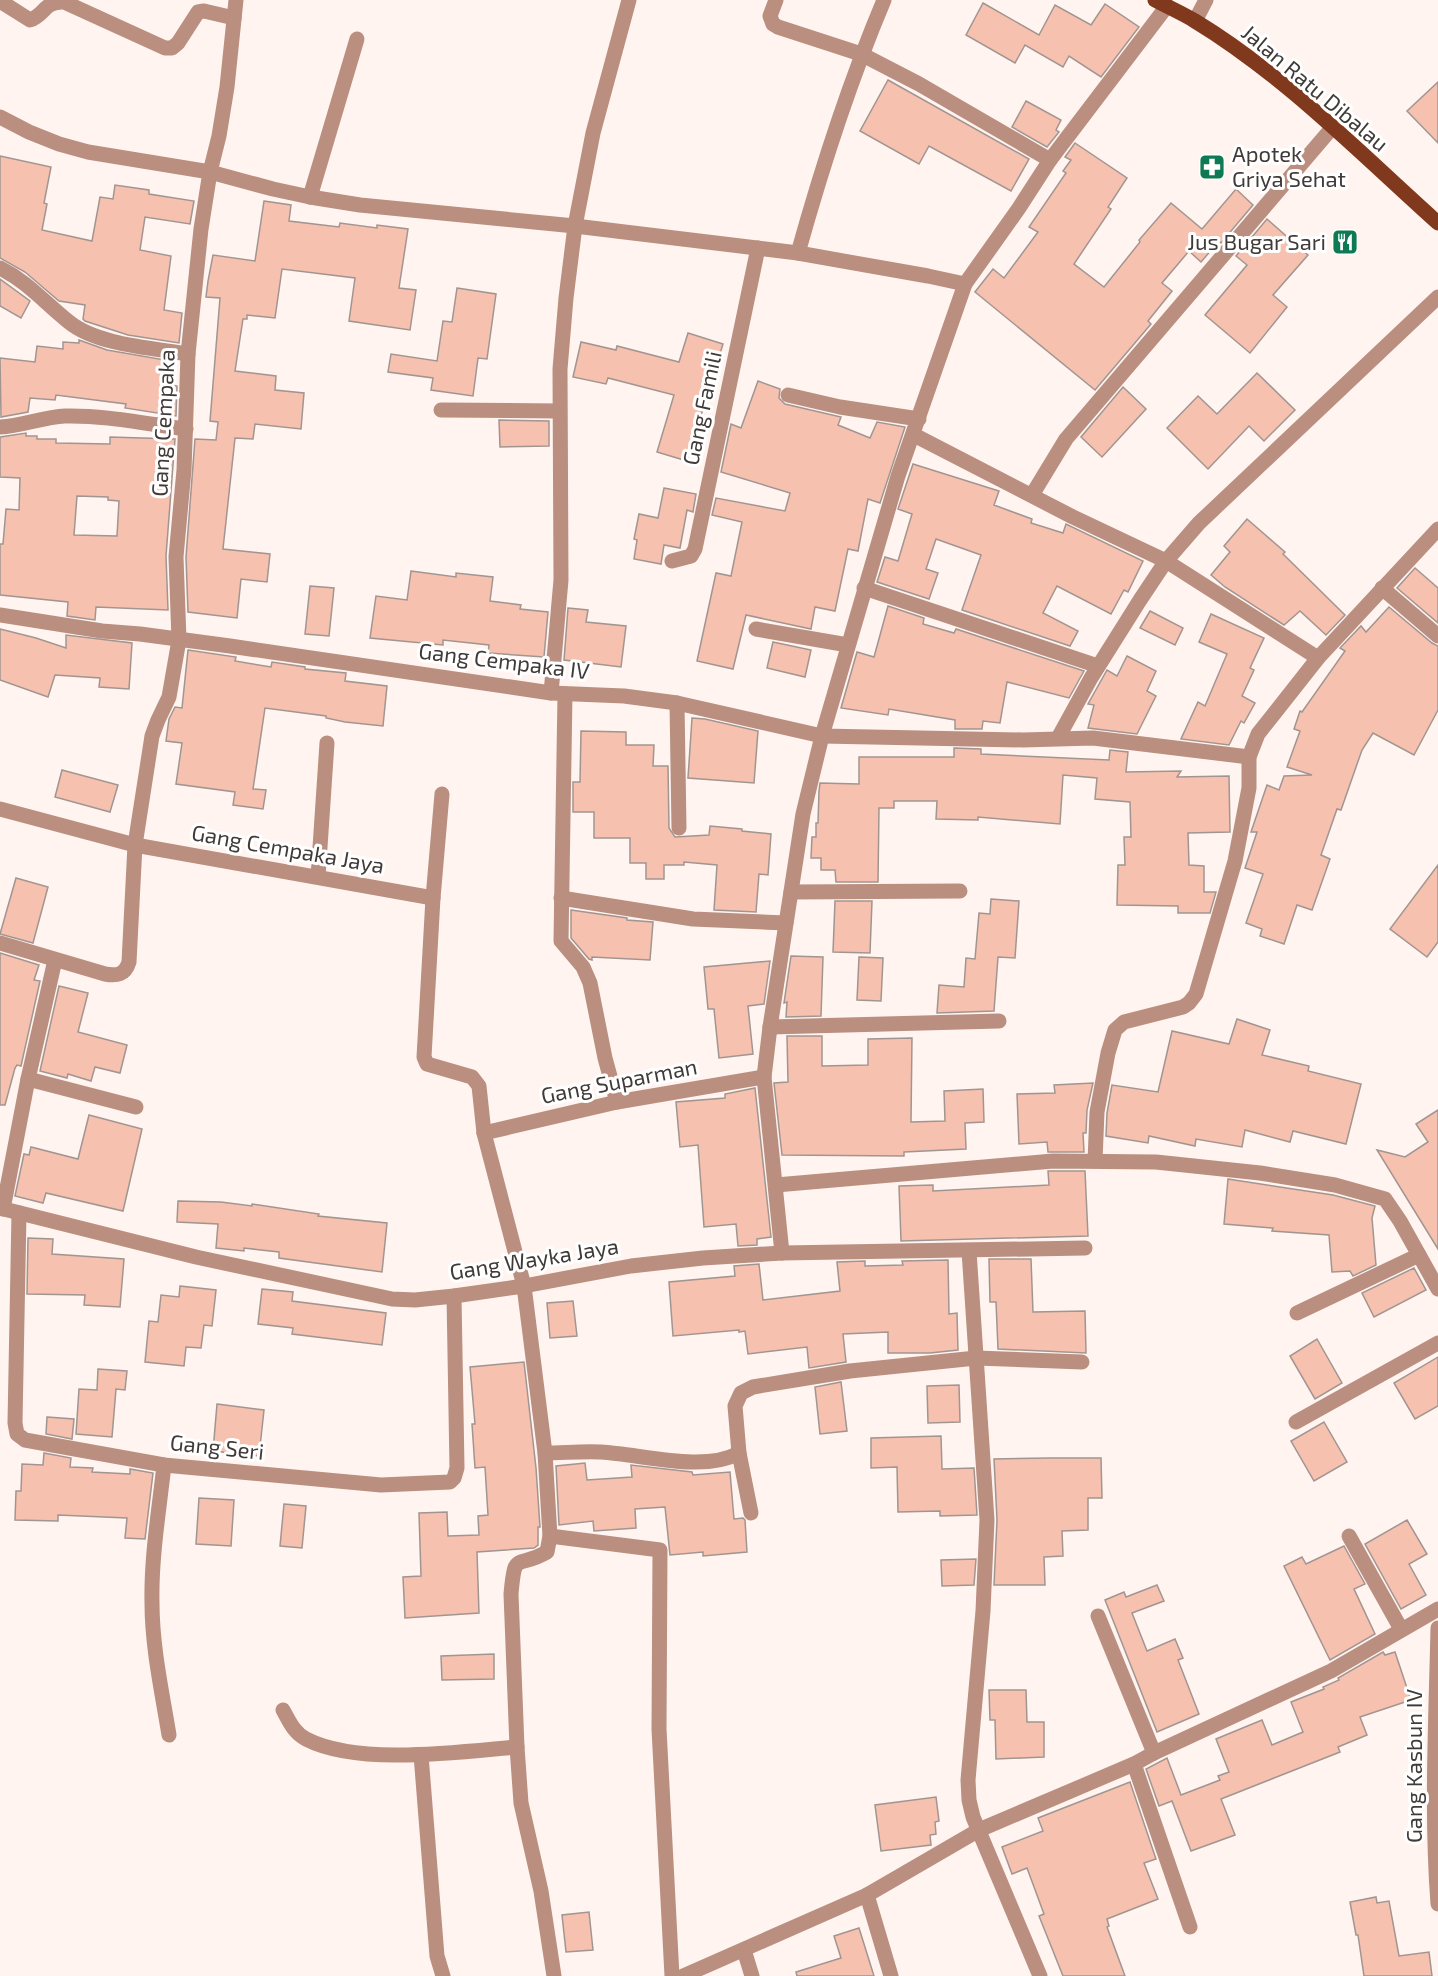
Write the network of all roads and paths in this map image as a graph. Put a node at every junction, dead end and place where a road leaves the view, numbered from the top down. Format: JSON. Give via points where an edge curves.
{"nodes":[{"id":1,"x":236,"y":0,"type":"edge"},
{"id":2,"x":629,"y":0,"type":"edge"},
{"id":3,"x":776,"y":0,"type":"edge"},
{"id":4,"x":884,"y":0,"type":"edge"},
{"id":5,"x":1206,"y":0,"type":"edge"},
{"id":6,"x":0,"y":1,"type":"edge"},
{"id":7,"x":1161,"y":3,"type":"edge"},
{"id":8,"x":234,"y":18,"type":"junction"},
{"id":9,"x":1195,"y":21,"type":"junction"},
{"id":10,"x":357,"y":39,"type":"dead end"},
{"id":11,"x":861,"y":54,"type":"junction"},
{"id":12,"x":0,"y":117,"type":"edge"},
{"id":13,"x":1332,"y":128,"type":"junction"},
{"id":14,"x":1050,"y":160,"type":"junction"},
{"id":15,"x":210,"y":172,"type":"junction"},
{"id":16,"x":310,"y":197,"type":"junction"},
{"id":17,"x":1438,"y":223,"type":"edge"},
{"id":18,"x":575,"y":226,"type":"junction"},
{"id":19,"x":758,"y":248,"type":"junction"},
{"id":20,"x":798,"y":253,"type":"junction"},
{"id":21,"x":0,"y":268,"type":"edge"},
{"id":22,"x":965,"y":284,"type":"junction"},
{"id":23,"x":1438,"y":297,"type":"edge"},
{"id":24,"x":188,"y":354,"type":"junction"},
{"id":25,"x":788,"y":394,"type":"dead end"},
{"id":26,"x":441,"y":410,"type":"dead end"},
{"id":27,"x":560,"y":411,"type":"junction"},
{"id":28,"x":919,"y":419,"type":"junction"},
{"id":29,"x":0,"y":427,"type":"edge"},
{"id":30,"x":186,"y":429,"type":"junction"},
{"id":31,"x":914,"y":435,"type":"junction"},
{"id":32,"x":1032,"y":495,"type":"junction"},
{"id":33,"x":1438,"y":529,"type":"edge"},
{"id":34,"x":672,"y":561,"type":"dead end"},
{"id":35,"x":1166,"y":561,"type":"junction"},
{"id":36,"x":864,"y":588,"type":"junction"},
{"id":37,"x":1382,"y":588,"type":"junction"},
{"id":38,"x":0,"y":615,"type":"edge"},
{"id":39,"x":756,"y":629,"type":"dead end"},
{"id":40,"x":1438,"y":636,"type":"edge"},
{"id":41,"x":179,"y":640,"type":"junction"},
{"id":42,"x":848,"y":645,"type":"junction"},
{"id":43,"x":1318,"y":658,"type":"junction"},
{"id":44,"x":1098,"y":666,"type":"junction"},
{"id":45,"x":558,"y":694,"type":"junction"},
{"id":46,"x":677,"y":703,"type":"junction"},
{"id":47,"x":822,"y":736,"type":"junction"},
{"id":48,"x":1058,"y":738,"type":"junction"},
{"id":49,"x":327,"y":742,"type":"dead end"},
{"id":50,"x":1249,"y":757,"type":"junction"},
{"id":51,"x":442,"y":794,"type":"dead end"},
{"id":52,"x":0,"y":809,"type":"edge"},
{"id":53,"x":679,"y":828,"type":"dead end"},
{"id":54,"x":135,"y":845,"type":"junction"},
{"id":55,"x":318,"y":877,"type":"junction"},
{"id":56,"x":960,"y":891,"type":"dead end"},
{"id":57,"x":791,"y":892,"type":"junction"},
{"id":58,"x":433,"y":898,"type":"junction"},
{"id":59,"x":561,"y":898,"type":"junction"},
{"id":60,"x":786,"y":923,"type":"junction"},
{"id":61,"x":0,"y":944,"type":"edge"},
{"id":62,"x":55,"y":960,"type":"junction"},
{"id":63,"x":999,"y":1021,"type":"dead end"},
{"id":64,"x":770,"y":1027,"type":"junction"},
{"id":65,"x":764,"y":1077,"type":"junction"},
{"id":66,"x":28,"y":1079,"type":"junction"},
{"id":67,"x":617,"y":1102,"type":"junction"},
{"id":68,"x":136,"y":1107,"type":"dead end"},
{"id":69,"x":484,"y":1133,"type":"junction"},
{"id":70,"x":1095,"y":1161,"type":"junction"},
{"id":71,"x":776,"y":1185,"type":"junction"},
{"id":72,"x":1,"y":1208,"type":"edge"},
{"id":73,"x":19,"y":1213,"type":"junction"},
{"id":74,"x":1085,"y":1248,"type":"dead end"},
{"id":75,"x":969,"y":1251,"type":"junction"},
{"id":76,"x":782,"y":1253,"type":"junction"},
{"id":77,"x":1419,"y":1255,"type":"junction"},
{"id":78,"x":524,"y":1286,"type":"junction"},
{"id":79,"x":1438,"y":1289,"type":"edge"},
{"id":80,"x":454,"y":1296,"type":"junction"},
{"id":81,"x":1297,"y":1313,"type":"dead end"},
{"id":82,"x":1438,"y":1343,"type":"edge"},
{"id":83,"x":976,"y":1358,"type":"junction"},
{"id":84,"x":1082,"y":1362,"type":"dead end"},
{"id":85,"x":1296,"y":1422,"type":"dead end"},
{"id":86,"x":545,"y":1453,"type":"junction"},
{"id":87,"x":739,"y":1453,"type":"junction"},
{"id":88,"x":164,"y":1465,"type":"junction"},
{"id":89,"x":751,"y":1513,"type":"dead end"},
{"id":90,"x":550,"y":1536,"type":"junction"},
{"id":91,"x":1349,"y":1536,"type":"dead end"},
{"id":92,"x":1438,"y":1609,"type":"edge"},
{"id":93,"x":1098,"y":1616,"type":"dead end"},
{"id":94,"x":1438,"y":1628,"type":"edge"},
{"id":95,"x":1401,"y":1629,"type":"junction"},
{"id":96,"x":283,"y":1710,"type":"dead end"},
{"id":97,"x":169,"y":1735,"type":"dead end"},
{"id":98,"x":517,"y":1747,"type":"junction"},
{"id":99,"x":1154,"y":1753,"type":"junction"},
{"id":100,"x":421,"y":1755,"type":"junction"},
{"id":101,"x":1134,"y":1764,"type":"junction"},
{"id":102,"x":979,"y":1830,"type":"junction"},
{"id":103,"x":1437,"y":1869,"type":"edge"},
{"id":104,"x":867,"y":1895,"type":"junction"},
{"id":105,"x":1438,"y":1904,"type":"edge"},
{"id":106,"x":1190,"y":1927,"type":"dead end"},
{"id":107,"x":744,"y":1950,"type":"junction"},
{"id":108,"x":443,"y":1976,"type":"edge"},
{"id":109,"x":554,"y":1976,"type":"edge"},
{"id":110,"x":672,"y":1976,"type":"edge"},
{"id":111,"x":683,"y":1976,"type":"edge"},
{"id":112,"x":752,"y":1976,"type":"edge"},
{"id":113,"x":891,"y":1976,"type":"edge"},
{"id":114,"x":1040,"y":1976,"type":"edge"}],
"edges":[{"from":1,"to":8,"type":"street","name":"Gang Cempaka"},
{"from":2,"to":18,"type":"street","via":[[593,133]]},
{"from":3,"to":11,"type":"street","via":[[770,16],[773,24]]},
{"from":4,"to":11,"type":"street"},
{"from":5,"to":9,"type":"street"},
{"from":6,"to":8,"type":"street","via":[[30,20],[47,6],[64,2],[165,48],[178,43],[198,12]]},
{"from":7,"to":9,"type":"main road","name":"Jalan Ratu Dibalau"},
{"from":7,"to":14,"type":"street"},
{"from":8,"to":15,"type":"street","name":"Gang Cempaka","via":[[226,96]]},
{"from":9,"to":13,"type":"main road","name":"Jalan Ratu Dibalau","via":[[1254,62]]},
{"from":10,"to":16,"type":"street"},
{"from":11,"to":14,"type":"street"},
{"from":11,"to":20,"type":"street","via":[[824,160]]},
{"from":12,"to":15,"type":"street","via":[[78,150]]},
{"from":13,"to":17,"type":"main road","name":"Jalan Ratu Dibalau"},
{"from":13,"to":32,"type":"street","via":[[1066,439]]},
{"from":14,"to":22,"type":"street"},
{"from":15,"to":16,"type":"street"},
{"from":15,"to":24,"type":"street","name":"Gang Cempaka"},
{"from":16,"to":18,"type":"street"},
{"from":18,"to":19,"type":"street"},
{"from":18,"to":27,"type":"street","via":[[560,369]]},
{"from":19,"to":20,"type":"street"},
{"from":19,"to":34,"type":"street","name":"Gang Famili","via":[[695,549],[691,556]]},
{"from":20,"to":22,"type":"street"},
{"from":21,"to":24,"type":"street","via":[[33,289],[84,332]]},
{"from":22,"to":28,"type":"street"},
{"from":23,"to":35,"type":"street","via":[[1199,523]]},
{"from":24,"to":30,"type":"street","name":"Gang Cempaka"},
{"from":25,"to":28,"type":"street"},
{"from":26,"to":27,"type":"street"},
{"from":27,"to":45,"type":"street"},
{"from":28,"to":31,"type":"street"},
{"from":29,"to":30,"type":"street","via":[[61,416],[87,416]]},
{"from":30,"to":41,"type":"street","name":"Gang Cempaka","via":[[176,557]]},
{"from":31,"to":32,"type":"street"},
{"from":31,"to":36,"type":"street"},
{"from":32,"to":35,"type":"street"},
{"from":33,"to":37,"type":"street"},
{"from":35,"to":43,"type":"street"},
{"from":35,"to":44,"type":"street"},
{"from":36,"to":42,"type":"street"},
{"from":36,"to":44,"type":"street"},
{"from":37,"to":40,"type":"street"},
{"from":37,"to":43,"type":"street"},
{"from":38,"to":41,"type":"street","name":"Gang Cempaka IV"},
{"from":39,"to":42,"type":"street"},
{"from":41,"to":45,"type":"street","name":"Gang Cempaka IV"},
{"from":41,"to":54,"type":"street","name":"Gang Cempaka","via":[[169,697],[152,736]]},
{"from":42,"to":47,"type":"street"},
{"from":43,"to":50,"type":"street","via":[[1258,734]]},
{"from":44,"to":48,"type":"street"},
{"from":45,"to":46,"type":"street","name":"Gang Cempaka IV"},
{"from":45,"to":59,"type":"street"},
{"from":46,"to":47,"type":"street","name":"Gang Cempaka IV"},
{"from":46,"to":53,"type":"street"},
{"from":47,"to":48,"type":"street","name":"Gang Cempaka IV"},
{"from":47,"to":57,"type":"street","via":[[802,814]]},
{"from":48,"to":50,"type":"street","name":"Gang Cempaka IV","via":[[1093,738]]},
{"from":49,"to":55,"type":"street"},
{"from":50,"to":70,"type":"street","via":[[1249,788],[1235,861],[1196,994],[1183,1007],[1124,1022],[1115,1030],[1096,1112]]},
{"from":51,"to":58,"type":"street"},
{"from":52,"to":54,"type":"street","name":"Gang Cempaka Jaya"},
{"from":54,"to":55,"type":"street","name":"Gang Cempaka Jaya"},
{"from":54,"to":62,"type":"street","name":"Gang Cempaka","via":[[126,970],[105,974]]},
{"from":55,"to":58,"type":"street","name":"Gang Cempaka Jaya"},
{"from":56,"to":57,"type":"street"},
{"from":57,"to":60,"type":"street"},
{"from":58,"to":69,"type":"street","via":[[424,1060],[465,1074],[476,1082]]},
{"from":59,"to":60,"type":"street","via":[[693,919]]},
{"from":59,"to":67,"type":"street","via":[[561,941],[583,967],[590,983]]},
{"from":60,"to":64,"type":"street"},
{"from":61,"to":62,"type":"street"},
{"from":62,"to":66,"type":"street"},
{"from":63,"to":64,"type":"street"},
{"from":64,"to":65,"type":"street"},
{"from":65,"to":67,"type":"street","name":"Gang Suparman"},
{"from":65,"to":71,"type":"street"},
{"from":66,"to":68,"type":"street"},
{"from":66,"to":72,"type":"street"},
{"from":67,"to":69,"type":"street","name":"Gang Suparman"},
{"from":69,"to":78,"type":"street"},
{"from":70,"to":71,"type":"street","via":[[1053,1161]]},
{"from":70,"to":77,"type":"street","via":[[1212,1167],[1371,1193],[1391,1204]]},
{"from":71,"to":76,"type":"street"},
{"from":72,"to":73,"type":"street","name":"Gang Wayka Jaya"},
{"from":73,"to":80,"type":"street","name":"Gang Wayka Jaya","via":[[363,1294],[415,1300]]},
{"from":73,"to":88,"type":"street","name":"Gang Seri","via":[[17,1434],[21,1439]]},
{"from":74,"to":75,"type":"street","name":"Gang Wayka Jaya"},
{"from":75,"to":76,"type":"street","name":"Gang Wayka Jaya"},
{"from":75,"to":83,"type":"street"},
{"from":76,"to":78,"type":"street","name":"Gang Wayka Jaya","via":[[641,1265]]},
{"from":77,"to":79,"type":"street"},
{"from":77,"to":81,"type":"street"},
{"from":78,"to":80,"type":"street","name":"Gang Wayka Jaya"},
{"from":78,"to":86,"type":"street"},
{"from":80,"to":88,"type":"street","name":"Gang Seri","via":[[457,1468],[450,1482],[381,1485]]},
{"from":82,"to":85,"type":"street"},
{"from":83,"to":84,"type":"street"},
{"from":83,"to":87,"type":"street","via":[[850,1371],[744,1390],[735,1406]]},
{"from":83,"to":102,"type":"street","via":[[987,1520],[968,1780],[969,1800]]},
{"from":86,"to":87,"type":"street","via":[[599,1452],[691,1462],[729,1458]]},
{"from":86,"to":90,"type":"street"},
{"from":87,"to":89,"type":"street"},
{"from":88,"to":97,"type":"street","via":[[152,1604],[154,1647]]},
{"from":90,"to":98,"type":"street","via":[[547,1552],[518,1563],[513,1570]]},
{"from":90,"to":110,"type":"street","via":[[660,1550],[659,1729]]},
{"from":91,"to":95,"type":"street"},
{"from":92,"to":95,"type":"street"},
{"from":93,"to":99,"type":"street"},
{"from":94,"to":103,"type":"street","name":"Gang Kasbun IV"},
{"from":95,"to":99,"type":"street","via":[[1331,1671]]},
{"from":96,"to":100,"type":"street","via":[[297,1733],[324,1746],[361,1753]]},
{"from":98,"to":100,"type":"street"},
{"from":98,"to":109,"type":"street","via":[[523,1815],[541,1891]]},
{"from":99,"to":101,"type":"street"},
{"from":100,"to":108,"type":"street","via":[[437,1956]]},
{"from":101,"to":102,"type":"street"},
{"from":101,"to":106,"type":"street"},
{"from":102,"to":104,"type":"street"},
{"from":102,"to":114,"type":"street"},
{"from":103,"to":105,"type":"street","name":"Gang Kasbun IV"},
{"from":104,"to":107,"type":"street"},
{"from":104,"to":113,"type":"street"},
{"from":107,"to":111,"type":"street"},
{"from":107,"to":112,"type":"street"}]}
